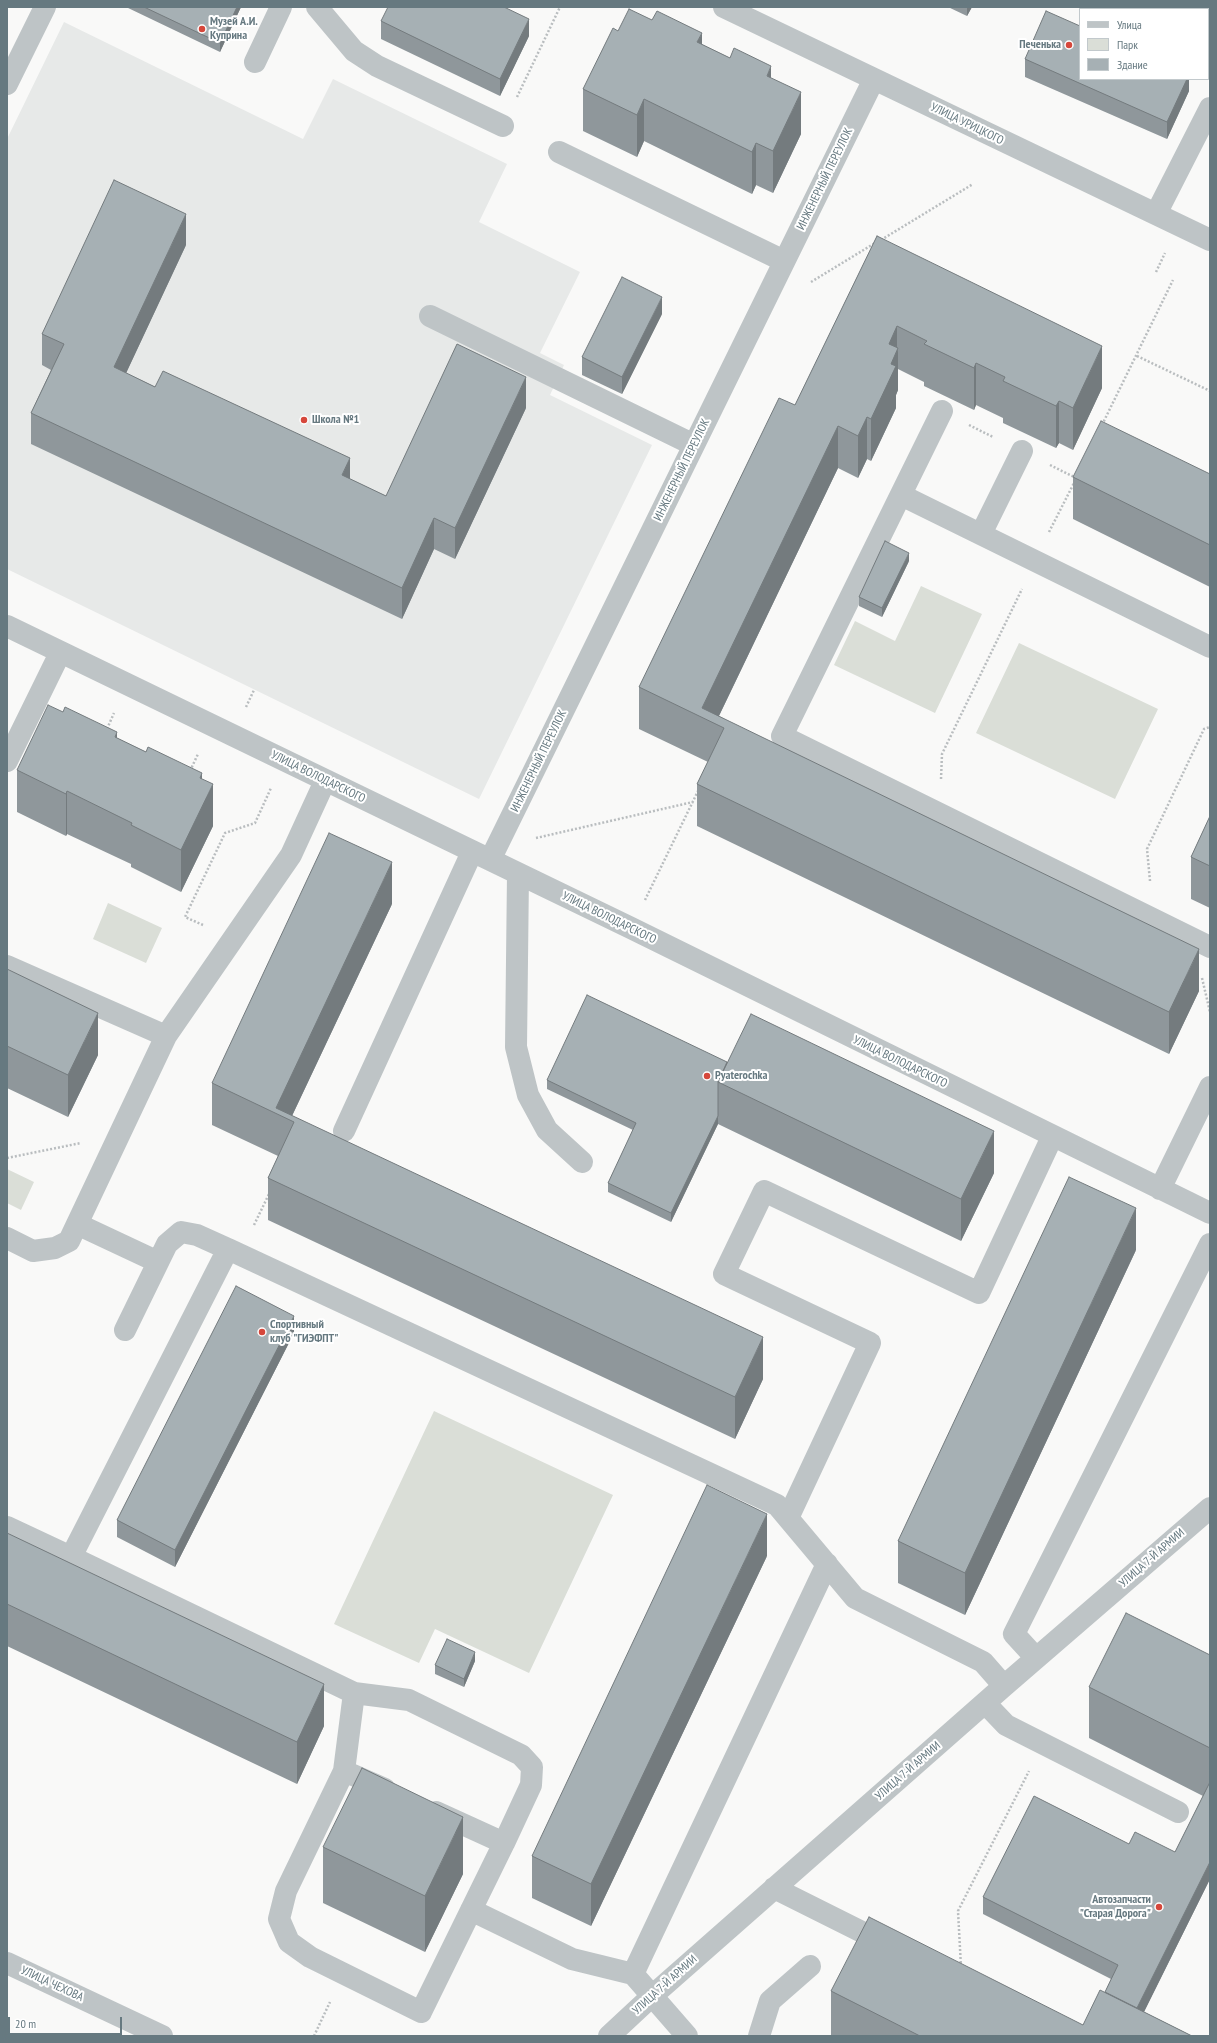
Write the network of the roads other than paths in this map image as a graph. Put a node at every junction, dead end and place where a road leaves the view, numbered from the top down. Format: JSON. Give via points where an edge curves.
{"nodes":[{"id":1,"x":44,"y":7,"type":"edge"},
{"id":2,"x":281,"y":7,"type":"edge"},
{"id":3,"x":317,"y":7,"type":"edge"},
{"id":4,"x":724,"y":7,"type":"edge"},
{"id":5,"x":255,"y":62,"type":"dead end"},
{"id":6,"x":874,"y":79,"type":"junction"},
{"id":7,"x":7,"y":84,"type":"edge"},
{"id":8,"x":1210,"y":108,"type":"edge"},
{"id":9,"x":503,"y":126,"type":"road end"},
{"id":10,"x":559,"y":152,"type":"dead end"},
{"id":11,"x":1156,"y":214,"type":"junction"},
{"id":12,"x":1210,"y":240,"type":"edge"},
{"id":13,"x":784,"y":261,"type":"junction"},
{"id":14,"x":430,"y":316,"type":"dead end"},
{"id":15,"x":942,"y":412,"type":"dead end"},
{"id":16,"x":694,"y":445,"type":"junction"},
{"id":17,"x":1022,"y":451,"type":"dead end"},
{"id":18,"x":901,"y":495,"type":"junction"},
{"id":19,"x":981,"y":534,"type":"junction"},
{"id":20,"x":7,"y":626,"type":"edge"},
{"id":21,"x":1210,"y":647,"type":"edge"},
{"id":22,"x":60,"y":653,"type":"junction"},
{"id":23,"x":9,"y":751,"type":"edge"},
{"id":24,"x":325,"y":781,"type":"junction"},
{"id":25,"x":481,"y":856,"type":"junction"},
{"id":26,"x":518,"y":874,"type":"junction"},
{"id":27,"x":1210,"y":947,"type":"edge"},
{"id":28,"x":7,"y":966,"type":"edge"},
{"id":29,"x":166,"y":1036,"type":"junction"},
{"id":30,"x":1210,"y":1086,"type":"edge"},
{"id":31,"x":344,"y":1131,"type":"dead end"},
{"id":32,"x":1052,"y":1137,"type":"junction"},
{"id":33,"x":582,"y":1162,"type":"dead end"},
{"id":34,"x":1160,"y":1189,"type":"junction"},
{"id":35,"x":1210,"y":1213,"type":"edge"},
{"id":36,"x":77,"y":1224,"type":"junction"},
{"id":37,"x":7,"y":1238,"type":"edge"},
{"id":38,"x":1210,"y":1244,"type":"edge"},
{"id":39,"x":234,"y":1252,"type":"junction"},
{"id":40,"x":158,"y":1262,"type":"junction"},
{"id":41,"x":124,"y":1330,"type":"dead end"},
{"id":42,"x":1210,"y":1508,"type":"edge"},
{"id":43,"x":788,"y":1518,"type":"junction"},
{"id":44,"x":7,"y":1527,"type":"edge"},
{"id":45,"x":71,"y":1557,"type":"junction"},
{"id":46,"x":827,"y":1564,"type":"junction"},
{"id":47,"x":1036,"y":1658,"type":"junction"},
{"id":48,"x":1004,"y":1686,"type":"junction"},
{"id":49,"x":354,"y":1693,"type":"junction"},
{"id":50,"x":985,"y":1703,"type":"junction"},
{"id":51,"x":344,"y":1770,"type":"junction"},
{"id":52,"x":1178,"y":1812,"type":"dead end"},
{"id":53,"x":504,"y":1843,"type":"junction"},
{"id":54,"x":774,"y":1888,"type":"junction"},
{"id":55,"x":471,"y":1910,"type":"junction"},
{"id":56,"x":907,"y":1955,"type":"edge"},
{"id":57,"x":7,"y":1963,"type":"edge"},
{"id":58,"x":810,"y":1966,"type":"dead end"},
{"id":59,"x":633,"y":1974,"type":"junction"},
{"id":60,"x":652,"y":1996,"type":"junction"},
{"id":61,"x":162,"y":2036,"type":"edge"},
{"id":62,"x":609,"y":2036,"type":"edge"},
{"id":63,"x":687,"y":2036,"type":"edge"},
{"id":64,"x":759,"y":2036,"type":"edge"}],
"edges":[{"from":1,"to":7,"type":"street"},
{"from":2,"to":5,"type":"street"},
{"from":3,"to":9,"type":"street","via":[[354,51],[377,66]]},
{"from":4,"to":6,"type":"street","name":"УЛИЦА УРИЦКОГО"},
{"from":6,"to":11,"type":"street","name":"УЛИЦА УРИЦКОГО"},
{"from":6,"to":13,"type":"street","name":"ИНЖЕНЕРНЫЙ ПЕРЕУЛОК"},
{"from":8,"to":11,"type":"street"},
{"from":10,"to":13,"type":"street"},
{"from":11,"to":12,"type":"street","name":"УЛИЦА УРИЦКОГО"},
{"from":13,"to":16,"type":"street","name":"ИНЖЕНЕРНЫЙ ПЕРЕУЛОК"},
{"from":14,"to":16,"type":"street"},
{"from":15,"to":18,"type":"street"},
{"from":16,"to":25,"type":"street","name":"ИНЖЕНЕРНЫЙ ПЕРЕУЛОК"},
{"from":17,"to":19,"type":"street"},
{"from":18,"to":19,"type":"street"},
{"from":18,"to":27,"type":"street","via":[[782,736]]},
{"from":19,"to":21,"type":"street"},
{"from":20,"to":22,"type":"street","name":"УЛИЦА ВОЛОДАРСКОГО"},
{"from":22,"to":23,"type":"street"},
{"from":22,"to":24,"type":"street","name":"УЛИЦА ВОЛОДАРСКОГО"},
{"from":24,"to":25,"type":"street","name":"УЛИЦА ВОЛОДАРСКОГО"},
{"from":24,"to":29,"type":"street","via":[[291,855]]},
{"from":25,"to":26,"type":"street","name":"УЛИЦА ВОЛОДАРСКОГО"},
{"from":25,"to":31,"type":"street","name":"ИНЖЕНЕРНЫЙ ПЕРЕУЛОК"},
{"from":26,"to":32,"type":"street","name":"УЛИЦА ВОЛОДАРСКОГО"},
{"from":26,"to":33,"type":"street","via":[[516,1048],[528,1095],[547,1130]]},
{"from":28,"to":29,"type":"street"},
{"from":29,"to":36,"type":"street"},
{"from":30,"to":34,"type":"street"},
{"from":32,"to":34,"type":"street","name":"УЛИЦА ВОЛОДАРСКОГО"},
{"from":32,"to":43,"type":"street","via":[[979,1293],[764,1191],[724,1274],[870,1344]]},
{"from":34,"to":35,"type":"street","name":"УЛИЦА ВОЛОДАРСКОГО"},
{"from":36,"to":37,"type":"street","via":[[69,1241],[55,1248],[33,1251]]},
{"from":36,"to":40,"type":"street"},
{"from":38,"to":47,"type":"street","via":[[1014,1634]]},
{"from":39,"to":40,"type":"street","via":[[196,1234],[181,1232],[167,1244]]},
{"from":39,"to":43,"type":"street","via":[[778,1505]]},
{"from":39,"to":45,"type":"street"},
{"from":40,"to":41,"type":"street"},
{"from":42,"to":47,"type":"street","name":"УЛИЦА 7-Й АРМИИ"},
{"from":43,"to":46,"type":"street"},
{"from":44,"to":45,"type":"street"},
{"from":45,"to":49,"type":"street"},
{"from":46,"to":48,"type":"street","via":[[855,1598],[983,1662]]},
{"from":46,"to":59,"type":"street"},
{"from":47,"to":48,"type":"street","name":"УЛИЦА 7-Й АРМИИ"},
{"from":48,"to":50,"type":"street","name":"УЛИЦА 7-Й АРМИИ"},
{"from":49,"to":51,"type":"street"},
{"from":49,"to":53,"type":"street","via":[[409,1700],[521,1755],[532,1767],[532,1785]]},
{"from":50,"to":52,"type":"street","via":[[1006,1725]]},
{"from":50,"to":54,"type":"street","name":"УЛИЦА 7-Й АРМИИ"},
{"from":51,"to":53,"type":"street"},
{"from":51,"to":55,"type":"street","via":[[286,1891],[279,1918],[289,1942],[310,1957],[421,2012]]},
{"from":53,"to":55,"type":"street"},
{"from":54,"to":56,"type":"street"},
{"from":54,"to":60,"type":"street","name":"УЛИЦА 7-Й АРМИИ"},
{"from":55,"to":59,"type":"street","via":[[572,1959]]},
{"from":57,"to":61,"type":"street","name":"УЛИЦА ЧЕХОВА"},
{"from":58,"to":64,"type":"street","via":[[770,2000]]},
{"from":59,"to":60,"type":"street"},
{"from":60,"to":62,"type":"street","name":"УЛИЦА 7-Й АРМИИ"},
{"from":60,"to":63,"type":"street"}]}
